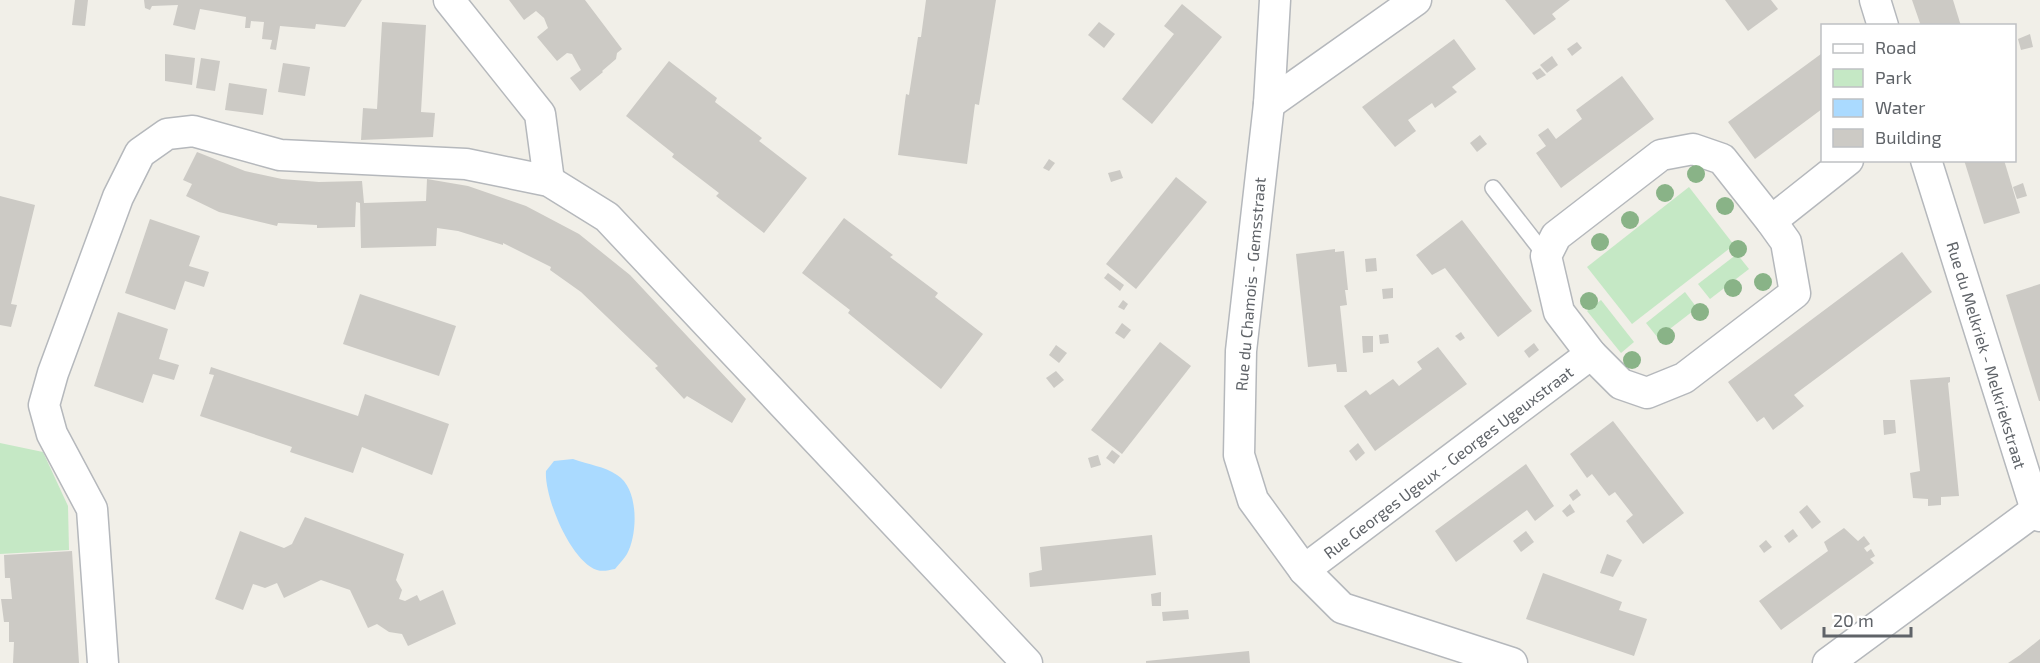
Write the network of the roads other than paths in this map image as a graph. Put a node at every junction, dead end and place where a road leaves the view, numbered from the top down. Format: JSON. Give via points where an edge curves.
{"nodes":[{"id":1,"x":449,"y":0,"type":"edge"},
{"id":2,"x":1275,"y":0,"type":"edge"},
{"id":3,"x":1416,"y":0,"type":"edge"},
{"id":4,"x":1875,"y":0,"type":"edge"},
{"id":5,"x":1882,"y":24,"type":"edge"},
{"id":6,"x":1272,"y":39,"type":"junction"},
{"id":7,"x":1315,"y":72,"type":"junction"},
{"id":8,"x":1269,"y":104,"type":"junction"},
{"id":9,"x":1845,"y":162,"type":"edge"},
{"id":10,"x":1927,"y":162,"type":"edge"},
{"id":11,"x":549,"y":181,"type":"junction"},
{"id":12,"x":1493,"y":188,"type":"dead end"},
{"id":13,"x":1771,"y":221,"type":"junction"},
{"id":14,"x":1546,"y":256,"type":"junction"},
{"id":15,"x":1591,"y":354,"type":"junction"},
{"id":16,"x":2038,"y":513,"type":"edge"},
{"id":17,"x":1304,"y":570,"type":"junction"},
{"id":18,"x":103,"y":663,"type":"edge"},
{"id":19,"x":1027,"y":663,"type":"edge"},
{"id":20,"x":1512,"y":663,"type":"edge"},
{"id":21,"x":1828,"y":663,"type":"edge"}],
"edges":[{"from":1,"to":11,"type":"street","via":[[540,114]]},
{"from":2,"to":6,"type":"street","name":"Rue du Chamois - Gemsstraat"},
{"from":3,"to":7,"type":"street"},
{"from":4,"to":5,"type":"street"},
{"from":6,"to":7,"type":"street","via":[[1292,60]]},
{"from":6,"to":8,"type":"street","name":"Rue du Chamois - Gemsstraat"},
{"from":7,"to":8,"type":"street"},
{"from":8,"to":17,"type":"street","name":"Rue du Chamois - Gemsstraat","via":[[1241,351],[1239,455],[1253,500]]},
{"from":9,"to":13,"type":"street"},
{"from":10,"to":16,"type":"street","name":"Rue du Melkriek - Melkriekstraat"},
{"from":11,"to":18,"type":"street","via":[[466,164],[280,155],[193,131],[167,134],[140,153],[118,197],[44,405],[52,434],[92,508]]},
{"from":11,"to":19,"type":"street","via":[[607,217]]},
{"from":12,"to":14,"type":"lane"},
{"from":13,"to":14,"type":"street","via":[[1722,159],[1693,149],[1661,155],[1556,236]]},
{"from":13,"to":15,"type":"street","via":[[1786,242],[1795,293],[1684,378],[1647,393],[1621,384]]},
{"from":14,"to":15,"type":"street","via":[[1559,312]]},
{"from":15,"to":17,"type":"street","name":"Rue Georges Ugeux - Georges Ugeuxstraat"},
{"from":16,"to":21,"type":"street","name":"Rue du Melkriek - Melkriekstraat"},
{"from":17,"to":20,"type":"street","name":"Rue du Chamois - Gemsstraat","via":[[1342,608]]}]}
